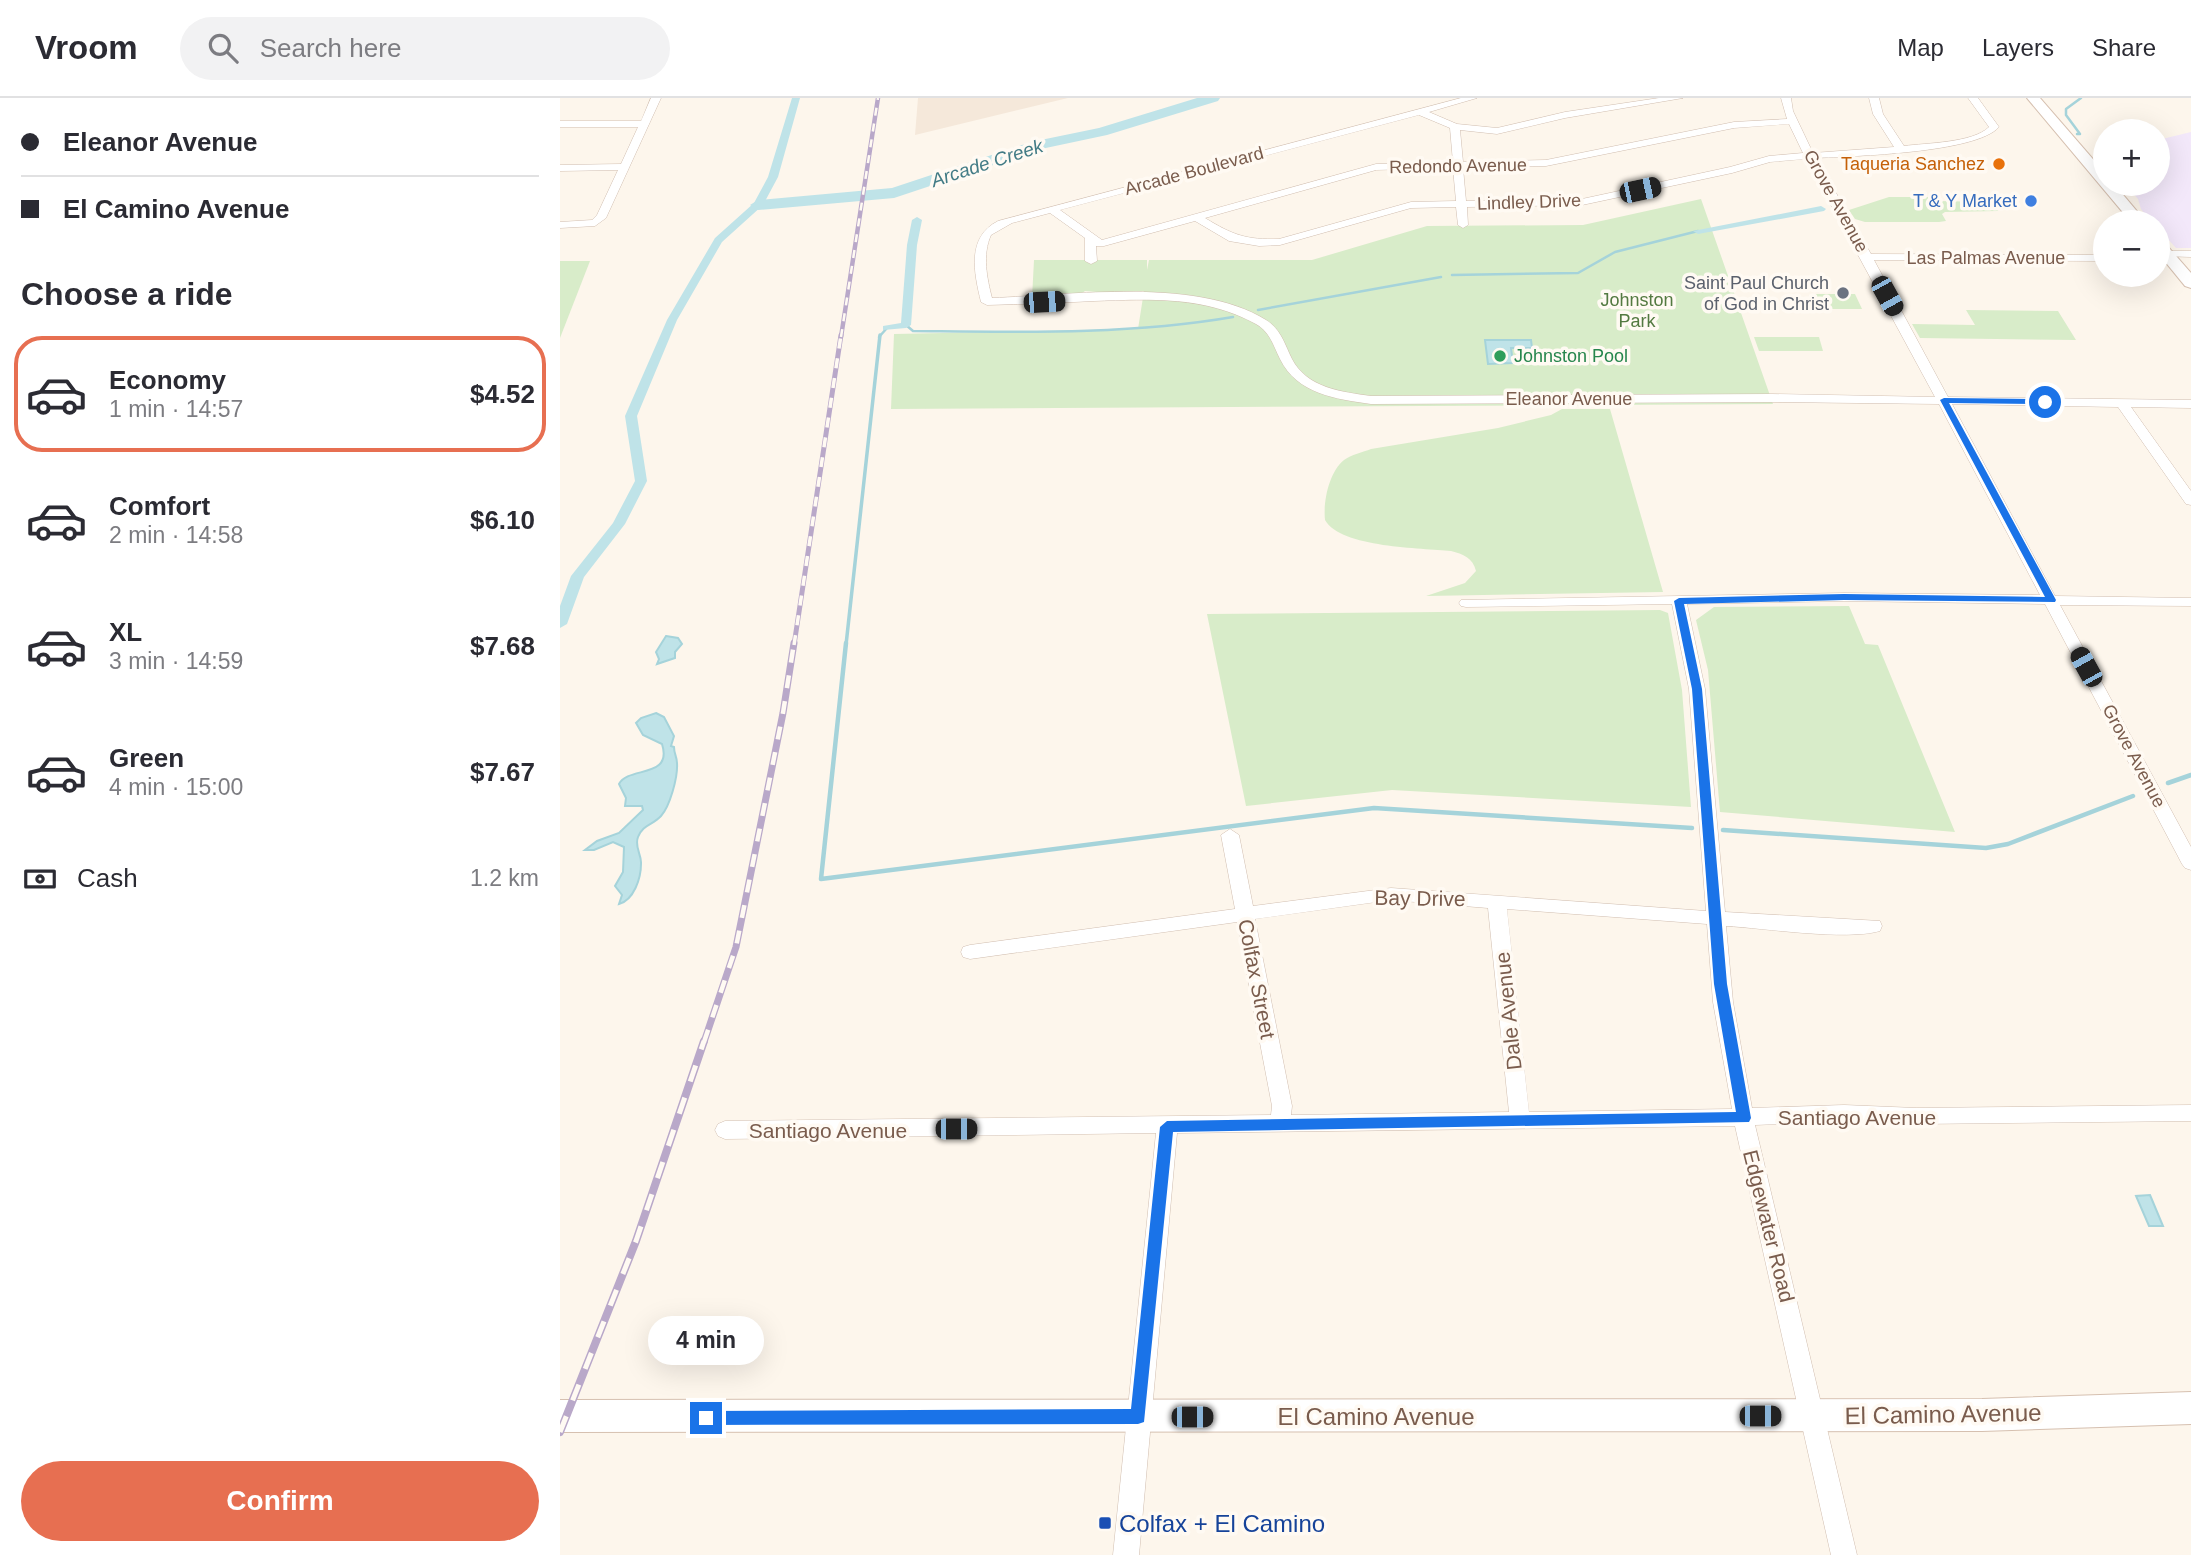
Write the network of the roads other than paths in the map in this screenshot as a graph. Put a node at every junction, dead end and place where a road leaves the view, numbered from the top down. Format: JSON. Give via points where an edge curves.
{"nodes":[{"id":1,"x":656,"y":98,"type":"edge"},
{"id":2,"x":1472,"y":98,"type":"edge"},
{"id":3,"x":1678,"y":98,"type":"edge"},
{"id":4,"x":1786,"y":98,"type":"edge"},
{"id":5,"x":1874,"y":98,"type":"edge"},
{"id":6,"x":1973,"y":98,"type":"edge"},
{"id":7,"x":2033,"y":98,"type":"edge"},
{"id":8,"x":1420,"y":111,"type":"junction"},
{"id":9,"x":1792,"y":121,"type":"junction"},
{"id":10,"x":560,"y":124,"type":"edge"},
{"id":11,"x":643,"y":124,"type":"junction"},
{"id":12,"x":1455,"y":127,"type":"junction"},
{"id":13,"x":1901,"y":149,"type":"junction"},
{"id":14,"x":1809,"y":155,"type":"junction"},
{"id":15,"x":1456,"y":164,"type":"junction"},
{"id":16,"x":625,"y":167,"type":"junction"},
{"id":17,"x":560,"y":168,"type":"edge"},
{"id":18,"x":2093,"y":168,"type":"edge"},
{"id":19,"x":2117,"y":196,"type":"edge"},
{"id":20,"x":1461,"y":204,"type":"junction"},
{"id":21,"x":1051,"y":209,"type":"junction"},
{"id":22,"x":2129,"y":210,"type":"edge"},
{"id":23,"x":1196,"y":217,"type":"junction"},
{"id":24,"x":560,"y":225,"type":"edge"},
{"id":25,"x":1463,"y":225,"type":"dead end"},
{"id":26,"x":1090,"y":237,"type":"junction"},
{"id":27,"x":2170,"y":253,"type":"edge"},
{"id":28,"x":2191,"y":254,"type":"edge"},
{"id":29,"x":1867,"y":257,"type":"junction"},
{"id":30,"x":2093,"y":258,"type":"edge"},
{"id":31,"x":2170,"y":260,"type":"edge"},
{"id":32,"x":1091,"y":261,"type":"dead end"},
{"id":33,"x":2191,"y":283,"type":"edge"},
{"id":34,"x":987,"y":302,"type":"joint"},
{"id":35,"x":1944,"y":400,"type":"junction"},
{"id":36,"x":2122,"y":403,"type":"junction"},
{"id":37,"x":2191,"y":404,"type":"edge"},
{"id":38,"x":2191,"y":501,"type":"edge"},
{"id":39,"x":2052,"y":600,"type":"junction"},
{"id":40,"x":1679,"y":601,"type":"junction"},
{"id":41,"x":2191,"y":602,"type":"edge"},
{"id":42,"x":1465,"y":603,"type":"dead end"},
{"id":43,"x":1230,"y":835,"type":"dead end"},
{"id":44,"x":2190,"y":862,"type":"edge"},
{"id":45,"x":1497,"y":901,"type":"junction"},
{"id":46,"x":1244,"y":913,"type":"junction"},
{"id":47,"x":1715,"y":916,"type":"junction"},
{"id":48,"x":1873,"y":926,"type":"dead end"},
{"id":49,"x":970,"y":952,"type":"dead end"},
{"id":50,"x":2191,"y":1113,"type":"edge"},
{"id":51,"x":1744,"y":1118,"type":"junction"},
{"id":52,"x":1520,"y":1121,"type":"junction"},
{"id":53,"x":1280,"y":1123,"type":"junction"},
{"id":54,"x":1167,"y":1127,"type":"junction"},
{"id":55,"x":725,"y":1130,"type":"dead end"},
{"id":56,"x":2191,"y":1408,"type":"edge"},
{"id":57,"x":560,"y":1416,"type":"edge"},
{"id":58,"x":1814,"y":1416,"type":"junction"},
{"id":59,"x":1138,"y":1417,"type":"junction"},
{"id":60,"x":1126,"y":1555,"type":"edge"},
{"id":61,"x":1844,"y":1555,"type":"edge"}],
"edges":[{"from":1,"to":11,"type":"street"},
{"from":2,"to":8,"type":"street","name":"Arcade Boulevard"},
{"from":3,"to":12,"type":"street","via":[[1565,115],[1503,130]]},
{"from":4,"to":9,"type":"street","name":"Grove Avenue"},
{"from":5,"to":13,"type":"street","via":[[1878,114]]},
{"from":6,"to":13,"type":"street","name":"Lindley Drive","via":[[1994,125],[1990,133]]},
{"from":7,"to":18,"type":"main road"},
{"from":8,"to":12,"type":"street"},
{"from":8,"to":21,"type":"street","name":"Arcade Boulevard"},
{"from":9,"to":14,"type":"street","name":"Grove Avenue"},
{"from":9,"to":15,"type":"street","name":"Redondo Avenue","via":[[1734,125],[1546,163]]},
{"from":10,"to":11,"type":"street"},
{"from":11,"to":16,"type":"street"},
{"from":12,"to":15,"type":"street"},
{"from":13,"to":14,"type":"street","name":"Lindley Drive"},
{"from":14,"to":20,"type":"street","name":"Lindley Drive","via":[[1769,159],[1582,202]]},
{"from":14,"to":29,"type":"street","name":"Grove Avenue"},
{"from":15,"to":20,"type":"street"},
{"from":15,"to":23,"type":"street","name":"Redondo Avenue","via":[[1364,170]]},
{"from":16,"to":17,"type":"street"},
{"from":16,"to":24,"type":"street","via":[[595,223]]},
{"from":19,"to":22,"type":"main road"},
{"from":20,"to":23,"type":"street","name":"Lindley Drive","via":[[1405,206],[1273,243],[1233,239]]},
{"from":20,"to":25,"type":"street"},
{"from":21,"to":26,"type":"street"},
{"from":21,"to":34,"type":"street","name":"Arcade Boulevard","via":[[1008,221],[985,236],[981,270]]},
{"from":23,"to":26,"type":"street","name":"Redondo Avenue","via":[[1100,244]]},
{"from":26,"to":32,"type":"street"},
{"from":27,"to":28,"type":"street"},
{"from":29,"to":30,"type":"street","name":"Las Palmas Avenue"},
{"from":29,"to":35,"type":"street","name":"Grove Avenue"},
{"from":31,"to":33,"type":"main road"},
{"from":34,"to":35,"type":"street","name":"Eleanor Avenue","via":[[1167,295],[1222,304],[1263,323],[1276,336],[1296,375],[1327,391],[1371,400]]},
{"from":35,"to":36,"type":"street","name":"Eleanor Avenue"},
{"from":35,"to":39,"type":"street","name":"Grove Avenue"},
{"from":36,"to":37,"type":"street","name":"Eleanor Avenue"},
{"from":36,"to":38,"type":"street"},
{"from":39,"to":40,"type":"street","via":[[1844,597]]},
{"from":39,"to":41,"type":"street"},
{"from":39,"to":44,"type":"street","name":"Grove Avenue"},
{"from":40,"to":42,"type":"street"},
{"from":40,"to":47,"type":"street","name":"Edgewater Road","via":[[1697,689]]},
{"from":43,"to":46,"type":"street","name":"Colfax Street"},
{"from":45,"to":46,"type":"street","name":"Bay Drive","via":[[1391,894]]},
{"from":45,"to":47,"type":"street","name":"Bay Drive"},
{"from":45,"to":52,"type":"street","name":"Dale Avenue"},
{"from":46,"to":49,"type":"street","name":"Bay Drive"},
{"from":46,"to":53,"type":"street","name":"Colfax Street","via":[[1282,1106]]},
{"from":47,"to":48,"type":"street","name":"Bay Drive"},
{"from":47,"to":51,"type":"street","name":"Edgewater Road","via":[[1723,999]]},
{"from":50,"to":51,"type":"street","name":"Santiago Avenue","via":[[1844,1113]]},
{"from":51,"to":52,"type":"street","name":"Santiago Avenue"},
{"from":51,"to":58,"type":"street","name":"Edgewater Road"},
{"from":52,"to":53,"type":"street","name":"Santiago Avenue"},
{"from":53,"to":54,"type":"street","name":"Santiago Avenue"},
{"from":54,"to":55,"type":"street","name":"Santiago Avenue"},
{"from":54,"to":59,"type":"street"},
{"from":56,"to":58,"type":"main road","name":"El Camino Avenue"},
{"from":57,"to":59,"type":"main road","name":"El Camino Avenue"},
{"from":58,"to":59,"type":"main road","name":"El Camino Avenue"},
{"from":58,"to":61,"type":"street","name":"Edgewater Road"},
{"from":59,"to":60,"type":"street"}]}
